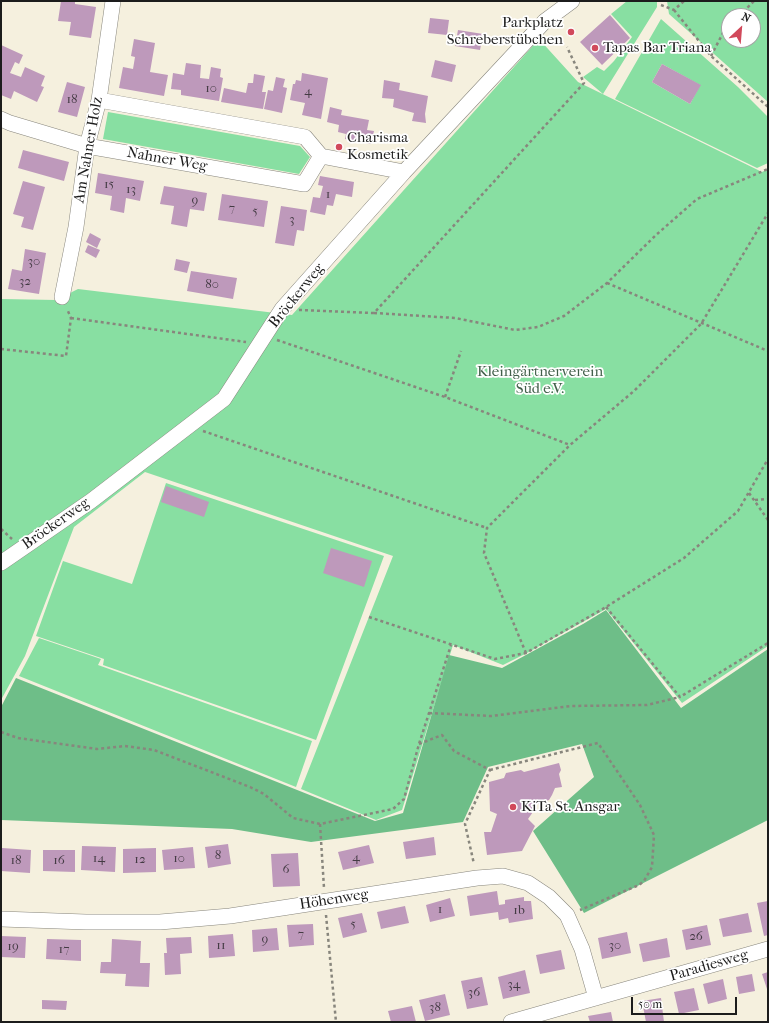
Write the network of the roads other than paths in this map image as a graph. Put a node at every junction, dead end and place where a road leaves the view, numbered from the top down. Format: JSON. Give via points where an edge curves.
{"nodes":[{"id":1,"x":114,"y":1,"type":"edge"},
{"id":2,"x":572,"y":1,"type":"edge"},
{"id":3,"x":99,"y":100,"type":"junction"},
{"id":4,"x":1,"y":119,"type":"edge"},
{"id":5,"x":87,"y":146,"type":"junction"},
{"id":6,"x":321,"y":156,"type":"junction"},
{"id":7,"x":404,"y":172,"type":"junction"},
{"id":8,"x":62,"y":297,"type":"road end"},
{"id":9,"x":1,"y":563,"type":"edge"},
{"id":10,"x":1,"y":919,"type":"edge"},
{"id":11,"x":768,"y":949,"type":"edge"},
{"id":12,"x":596,"y":998,"type":"junction"},
{"id":13,"x":534,"y":1019,"type":"edge"},
{"id":14,"x":511,"y":1022,"type":"edge"}],
"edges":[{"from":1,"to":3,"type":"street","name":"Am Nahner Holz"},
{"from":2,"to":7,"type":"street","name":"Bröckerweg","via":[[545,21]]},
{"from":3,"to":5,"type":"street","name":"Am Nahner Holz"},
{"from":3,"to":6,"type":"street","via":[[305,137]]},
{"from":4,"to":5,"type":"street","name":"Nahner Weg"},
{"from":5,"to":6,"type":"street","name":"Nahner Weg","via":[[304,184]]},
{"from":5,"to":8,"type":"street","name":"Am Nahner Holz","via":[[76,227]]},
{"from":6,"to":7,"type":"street"},
{"from":7,"to":9,"type":"street","name":"Bröckerweg","via":[[282,309],[224,399],[91,501]]},
{"from":10,"to":12,"type":"street","name":"Höhenweg","via":[[160,922],[230,916],[503,876],[528,883],[549,897],[567,916],[582,949]]},
{"from":11,"to":12,"type":"street","name":"Paradiesweg"},
{"from":12,"to":13,"type":"street","name":"Paradiesweg"},
{"from":13,"to":14,"type":"street","name":"Paradiesweg"}]}
